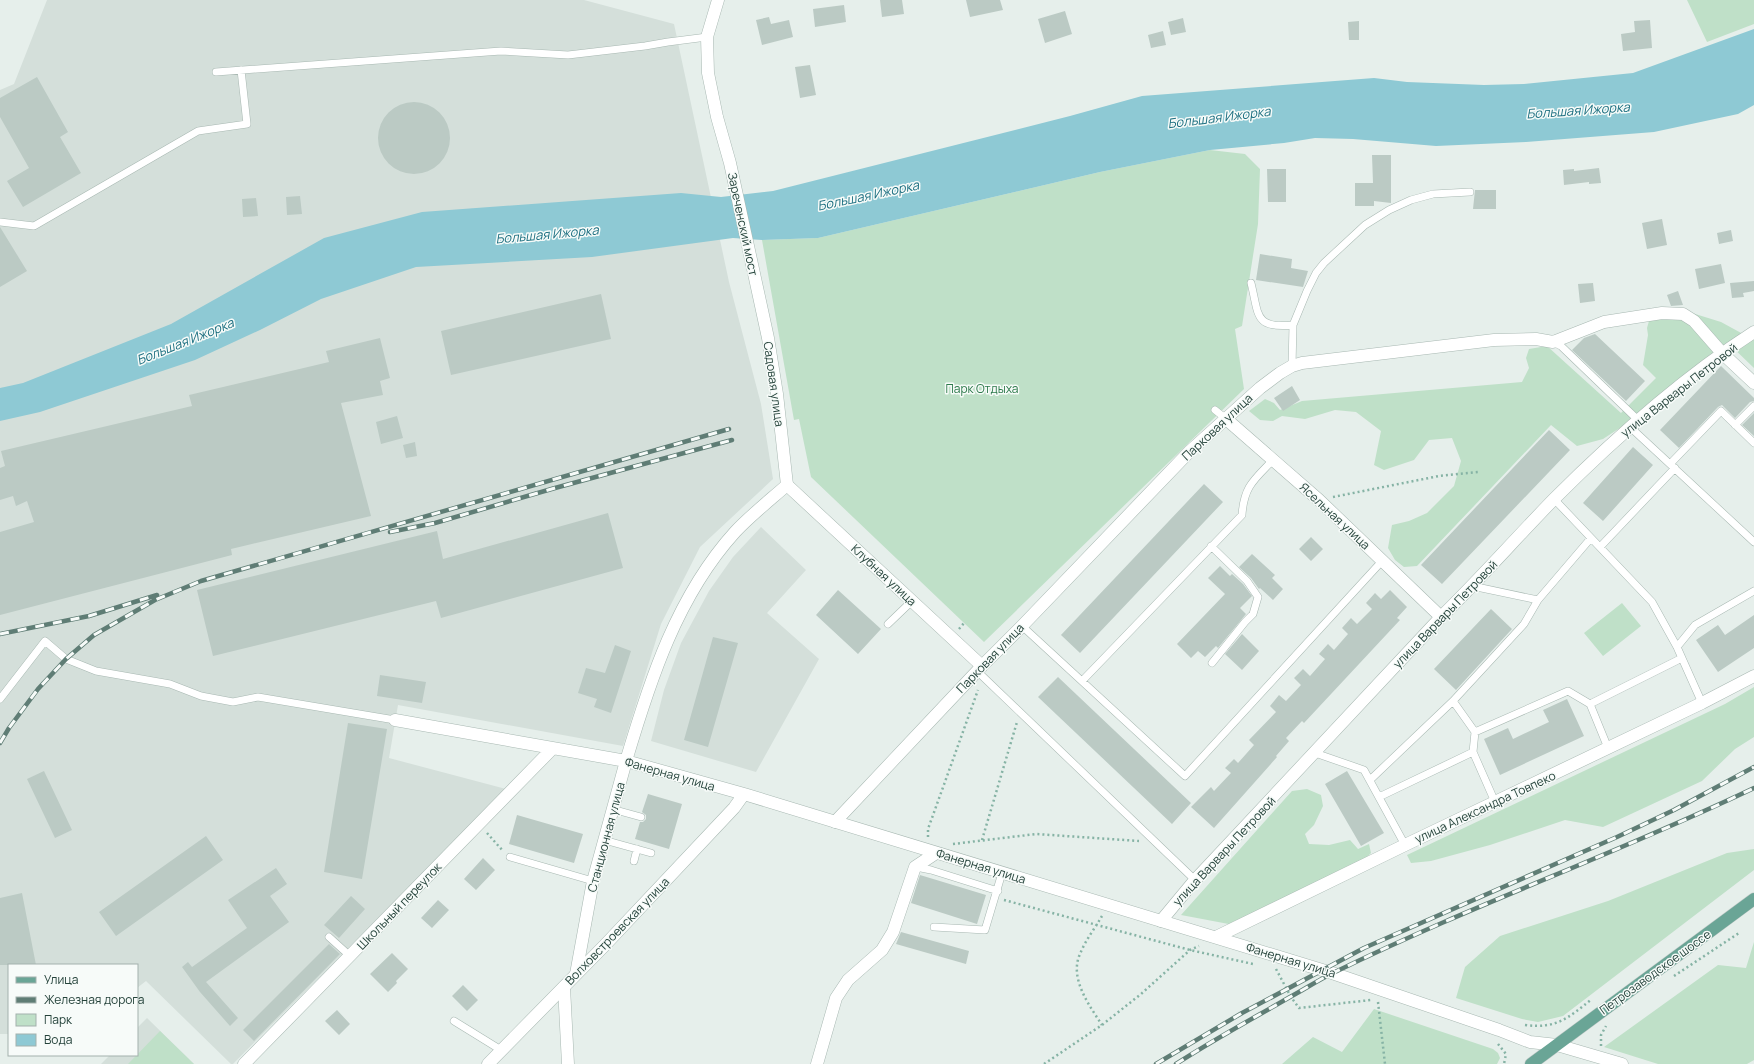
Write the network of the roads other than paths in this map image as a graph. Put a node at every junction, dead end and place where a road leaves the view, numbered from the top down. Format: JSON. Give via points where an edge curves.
{"nodes":[{"id":1,"x":718,"y":0,"type":"edge"},
{"id":2,"x":707,"y":37,"type":"junction"},
{"id":3,"x":241,"y":70,"type":"junction"},
{"id":4,"x":216,"y":72,"type":"dead end"},
{"id":5,"x":1470,"y":192,"type":"dead end"},
{"id":6,"x":0,"y":222,"type":"edge"},
{"id":7,"x":1251,"y":283,"type":"dead end"},
{"id":8,"x":756,"y":285,"type":"joint"},
{"id":9,"x":1294,"y":325,"type":"junction"},
{"id":10,"x":1754,"y":332,"type":"edge"},
{"id":11,"x":1553,"y":342,"type":"junction"},
{"id":12,"x":1722,"y":353,"type":"junction"},
{"id":13,"x":1292,"y":366,"type":"junction"},
{"id":14,"x":1754,"y":383,"type":"edge"},
{"id":15,"x":1754,"y":406,"type":"edge"},
{"id":16,"x":1215,"y":410,"type":"dead end"},
{"id":17,"x":1225,"y":418,"type":"junction"},
{"id":18,"x":1634,"y":424,"type":"junction"},
{"id":19,"x":1735,"y":425,"type":"junction"},
{"id":20,"x":1754,"y":443,"type":"edge"},
{"id":21,"x":1272,"y":460,"type":"junction"},
{"id":22,"x":1673,"y":466,"type":"junction"},
{"id":23,"x":787,"y":485,"type":"junction"},
{"id":24,"x":1554,"y":499,"type":"junction"},
{"id":25,"x":1591,"y":538,"type":"junction"},
{"id":26,"x":1754,"y":542,"type":"edge"},
{"id":27,"x":1211,"y":546,"type":"junction"},
{"id":28,"x":1600,"y":547,"type":"junction"},
{"id":29,"x":1382,"y":560,"type":"junction"},
{"id":30,"x":1472,"y":586,"type":"junction"},
{"id":31,"x":1754,"y":591,"type":"edge"},
{"id":32,"x":1538,"y":600,"type":"junction"},
{"id":33,"x":912,"y":601,"type":"junction"},
{"id":34,"x":1441,"y":617,"type":"junction"},
{"id":35,"x":888,"y":624,"type":"dead end"},
{"id":36,"x":1022,"y":626,"type":"junction"},
{"id":37,"x":1677,"y":647,"type":"junction"},
{"id":38,"x":1682,"y":658,"type":"junction"},
{"id":39,"x":1212,"y":663,"type":"dead end"},
{"id":40,"x":981,"y":671,"type":"junction"},
{"id":41,"x":1754,"y":676,"type":"edge"},
{"id":42,"x":1082,"y":681,"type":"junction"},
{"id":43,"x":0,"y":699,"type":"edge"},
{"id":44,"x":1453,"y":701,"type":"junction"},
{"id":45,"x":1702,"y":703,"type":"junction"},
{"id":46,"x":1590,"y":704,"type":"junction"},
{"id":47,"x":395,"y":720,"type":"joint"},
{"id":48,"x":1476,"y":732,"type":"junction"},
{"id":49,"x":553,"y":748,"type":"junction"},
{"id":50,"x":1608,"y":748,"type":"junction"},
{"id":51,"x":1473,"y":752,"type":"junction"},
{"id":52,"x":1315,"y":753,"type":"junction"},
{"id":53,"x":626,"y":761,"type":"junction"},
{"id":54,"x":1370,"y":780,"type":"junction"},
{"id":55,"x":744,"y":794,"type":"junction"},
{"id":56,"x":1378,"y":797,"type":"junction"},
{"id":57,"x":1495,"y":802,"type":"junction"},
{"id":58,"x":612,"y":809,"type":"junction"},
{"id":59,"x":641,"y":817,"type":"dead end"},
{"id":60,"x":835,"y":822,"type":"junction"},
{"id":61,"x":604,"y":840,"type":"junction"},
{"id":62,"x":1405,"y":845,"type":"junction"},
{"id":63,"x":637,"y":849,"type":"junction"},
{"id":64,"x":932,"y":852,"type":"junction"},
{"id":65,"x":651,"y":853,"type":"dead end"},
{"id":66,"x":510,"y":857,"type":"road end"},
{"id":67,"x":634,"y":861,"type":"dead end"},
{"id":68,"x":916,"y":867,"type":"junction"},
{"id":69,"x":931,"y":870,"type":"junction"},
{"id":70,"x":1002,"y":873,"type":"junction"},
{"id":71,"x":1195,"y":880,"type":"junction"},
{"id":72,"x":593,"y":881,"type":"junction"},
{"id":73,"x":997,"y":894,"type":"junction"},
{"id":74,"x":1754,"y":899,"type":"edge"},
{"id":75,"x":1160,"y":921,"type":"junction"},
{"id":76,"x":934,"y":927,"type":"dead end"},
{"id":77,"x":329,"y":937,"type":"dead end"},
{"id":78,"x":1216,"y":938,"type":"junction"},
{"id":79,"x":350,"y":956,"type":"junction"},
{"id":80,"x":576,"y":974,"type":"junction"},
{"id":81,"x":564,"y":987,"type":"junction"},
{"id":82,"x":454,"y":1021,"type":"dead end"},
{"id":83,"x":1557,"y":1045,"type":"junction"},
{"id":84,"x":501,"y":1050,"type":"junction"},
{"id":85,"x":245,"y":1064,"type":"edge"},
{"id":86,"x":488,"y":1064,"type":"edge"},
{"id":87,"x":568,"y":1064,"type":"edge"},
{"id":88,"x":817,"y":1064,"type":"edge"},
{"id":89,"x":1531,"y":1064,"type":"edge"},
{"id":90,"x":1622,"y":1064,"type":"edge"}],
"edges":[{"from":1,"to":2,"type":"street"},
{"from":2,"to":3,"type":"lane","via":[[568,55],[501,50]]},
{"from":2,"to":8,"type":"street","name":"Зареченский мост","via":[[708,73]]},
{"from":3,"to":4,"type":"lane"},
{"from":3,"to":6,"type":"lane","via":[[247,124],[198,131],[34,226]]},
{"from":5,"to":9,"type":"lane","via":[[1433,194],[1411,200],[1365,225],[1316,273]]},
{"from":7,"to":9,"type":"lane","via":[[1259,315],[1263,321],[1277,327]]},
{"from":8,"to":23,"type":"street","name":"Садовая улица","via":[[774,373]]},
{"from":9,"to":13,"type":"lane"},
{"from":10,"to":12,"type":"street","name":"улица Варвары Петровой"},
{"from":11,"to":12,"type":"street","name":"Парковая улица","via":[[1604,322],[1662,313],[1683,314],[1694,321]]},
{"from":11,"to":13,"type":"street","name":"Парковая улица","via":[[1536,339],[1494,340]]},
{"from":11,"to":18,"type":"lane","via":[[1561,346]]},
{"from":12,"to":14,"type":"street","name":"Парковая улица"},
{"from":12,"to":18,"type":"street","name":"улица Варвары Петровой"},
{"from":13,"to":17,"type":"street","name":"Парковая улица","via":[[1260,388]]},
{"from":15,"to":19,"type":"lane"},
{"from":16,"to":17,"type":"lane"},
{"from":17,"to":21,"type":"street","name":"Ясельная улица"},
{"from":17,"to":36,"type":"street","name":"Парковая улица"},
{"from":18,"to":22,"type":"lane"},
{"from":18,"to":24,"type":"street","name":"улица Варвары Петровой"},
{"from":19,"to":20,"type":"lane"},
{"from":19,"to":22,"type":"lane","via":[[1721,411]]},
{"from":21,"to":27,"type":"lane","via":[[1248,486],[1243,499],[1242,515]]},
{"from":21,"to":29,"type":"street","name":"Ясельная улица","via":[[1319,500]]},
{"from":22,"to":26,"type":"lane"},
{"from":22,"to":28,"type":"lane"},
{"from":23,"to":33,"type":"street","name":"Клубная улица"},
{"from":23,"to":53,"type":"street","name":"Станционная улица","via":[[736,532],[698,581],[676,621],[657,665]]},
{"from":24,"to":25,"type":"lane"},
{"from":24,"to":30,"type":"street","name":"улица Варвары Петровой"},
{"from":25,"to":28,"type":"lane"},
{"from":25,"to":32,"type":"lane"},
{"from":27,"to":39,"type":"lane","via":[[1247,582],[1258,597],[1253,614]]},
{"from":27,"to":42,"type":"lane"},
{"from":28,"to":37,"type":"lane","via":[[1652,602]]},
{"from":29,"to":34,"type":"street","name":"Ясельная улица"},
{"from":29,"to":42,"type":"lane","via":[[1185,776]]},
{"from":30,"to":32,"type":"lane"},
{"from":30,"to":34,"type":"street","name":"улица Варвары Петровой"},
{"from":31,"to":37,"type":"lane","via":[[1695,625]]},
{"from":32,"to":44,"type":"lane","via":[[1524,624]]},
{"from":33,"to":35,"type":"lane"},
{"from":33,"to":40,"type":"street","name":"Клубная улица"},
{"from":34,"to":52,"type":"street","name":"улица Варвары Петровой"},
{"from":36,"to":40,"type":"street","name":"Парковая улица"},
{"from":36,"to":42,"type":"lane"},
{"from":37,"to":38,"type":"lane"},
{"from":38,"to":45,"type":"lane"},
{"from":38,"to":46,"type":"lane"},
{"from":40,"to":60,"type":"street","name":"Парковая улица"},
{"from":40,"to":71,"type":"lane","via":[[1019,712]]},
{"from":41,"to":45,"type":"street","name":"улица Александра Товпеко"},
{"from":43,"to":47,"type":"lane","via":[[45,641],[66,659],[96,671],[170,684],[201,696],[233,702],[258,697]]},
{"from":44,"to":48,"type":"lane"},
{"from":44,"to":54,"type":"lane"},
{"from":45,"to":50,"type":"street","name":"улица Александра Товпеко"},
{"from":46,"to":48,"type":"lane","via":[[1568,691]]},
{"from":46,"to":50,"type":"lane"},
{"from":47,"to":49,"type":"street","name":"Фанерная улица"},
{"from":48,"to":51,"type":"lane"},
{"from":49,"to":53,"type":"street","name":"Фанерная улица"},
{"from":49,"to":79,"type":"street","name":"Школьный переулок"},
{"from":50,"to":57,"type":"street","name":"улица Александра Товпеко"},
{"from":51,"to":56,"type":"lane"},
{"from":51,"to":57,"type":"lane"},
{"from":52,"to":54,"type":"lane","via":[[1364,770]]},
{"from":52,"to":71,"type":"street","name":"улица Варвары Петровой"},
{"from":53,"to":55,"type":"street","name":"Фанерная улица"},
{"from":53,"to":58,"type":"street","name":"Станционная улица"},
{"from":54,"to":56,"type":"lane"},
{"from":55,"to":60,"type":"street","name":"Фанерная улица"},
{"from":55,"to":80,"type":"street","name":"Волховстроевская улица"},
{"from":56,"to":62,"type":"lane"},
{"from":57,"to":62,"type":"street","name":"улица Александра Товпеко"},
{"from":58,"to":59,"type":"lane"},
{"from":58,"to":61,"type":"street","name":"Станционная улица"},
{"from":60,"to":64,"type":"street","name":"Фанерная улица"},
{"from":61,"to":63,"type":"lane"},
{"from":61,"to":72,"type":"street","name":"Станционная улица"},
{"from":62,"to":78,"type":"street","name":"улица Александра Товпеко"},
{"from":63,"to":65,"type":"lane"},
{"from":63,"to":67,"type":"lane"},
{"from":64,"to":68,"type":"street"},
{"from":64,"to":69,"type":"lane"},
{"from":64,"to":70,"type":"street","name":"Фанерная улица"},
{"from":66,"to":72,"type":"lane"},
{"from":68,"to":69,"type":"lane"},
{"from":68,"to":88,"type":"street","via":[[893,932],[882,950],[848,980],[836,998]]},
{"from":69,"to":73,"type":"lane"},
{"from":70,"to":73,"type":"lane"},
{"from":70,"to":75,"type":"street","name":"Фанерная улица"},
{"from":71,"to":75,"type":"street","name":"улица Варвары Петровой"},
{"from":72,"to":80,"type":"street","name":"Станционная улица"},
{"from":73,"to":76,"type":"lane","via":[[985,930]]},
{"from":74,"to":83,"type":"main road","name":"Петрозаводское шоссе"},
{"from":75,"to":78,"type":"street","name":"Фанерная улица"},
{"from":77,"to":79,"type":"lane"},
{"from":78,"to":83,"type":"street","name":"Фанерная улица","via":[[1332,973],[1530,1042]]},
{"from":79,"to":85,"type":"street","name":"Школьный переулок"},
{"from":80,"to":81,"type":"street","name":"Волховстроевская улица"},
{"from":81,"to":84,"type":"street","name":"Волховстроевская улица"},
{"from":81,"to":87,"type":"street"},
{"from":82,"to":84,"type":"lane"},
{"from":83,"to":89,"type":"main road","name":"Петрозаводское шоссе"},
{"from":83,"to":90,"type":"street","name":"Фанерная улица"},
{"from":84,"to":86,"type":"street","name":"Волховстроевская улица"}]}
